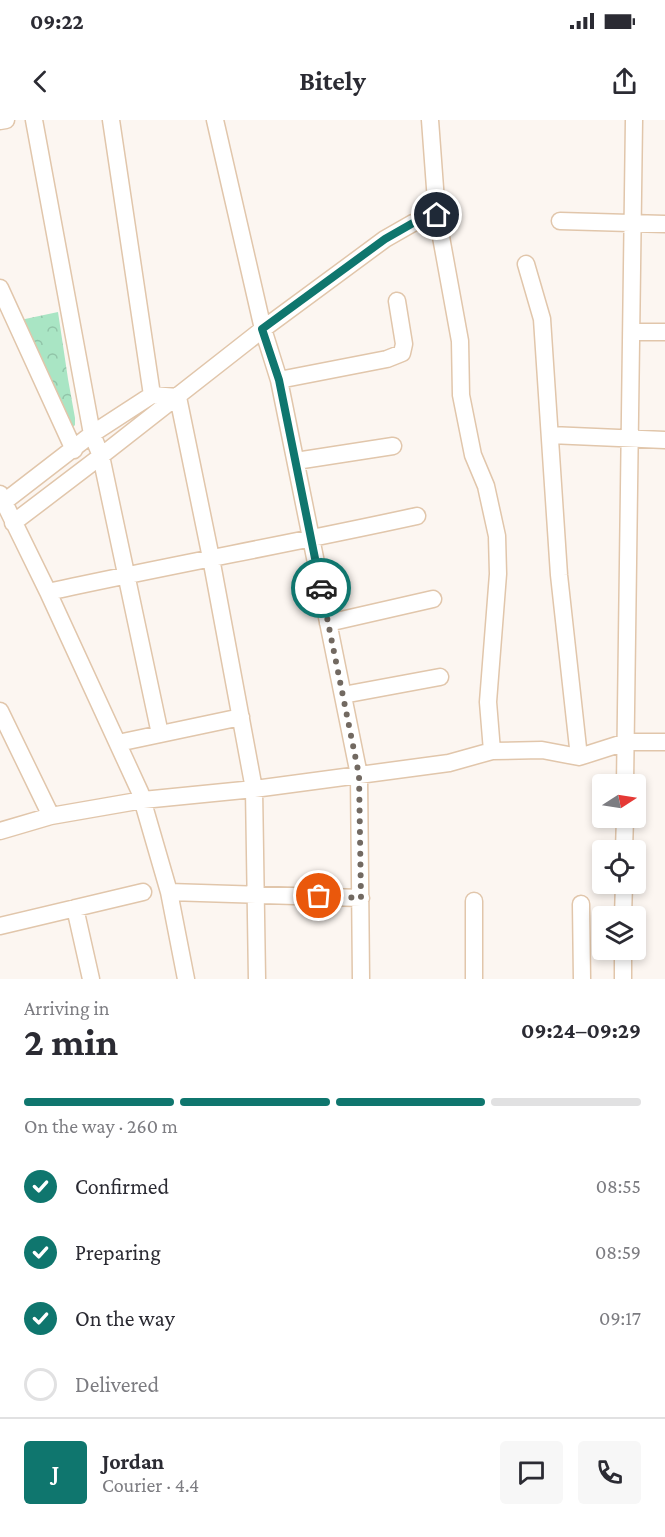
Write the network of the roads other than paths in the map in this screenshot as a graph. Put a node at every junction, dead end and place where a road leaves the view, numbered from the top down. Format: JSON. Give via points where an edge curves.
{"nodes":[{"id":1,"x":6,"y":120,"type":"edge"},
{"id":2,"x":34,"y":120,"type":"edge"},
{"id":3,"x":111,"y":120,"type":"edge"},
{"id":4,"x":215,"y":120,"type":"edge"},
{"id":5,"x":430,"y":120,"type":"edge"},
{"id":6,"x":634,"y":120,"type":"edge"},
{"id":7,"x":0,"y":121,"type":"edge"},
{"id":8,"x":437,"y":215,"type":"junction"},
{"id":9,"x":560,"y":221,"type":"dead end"},
{"id":10,"x":633,"y":223,"type":"junction"},
{"id":11,"x":665,"y":224,"type":"edge"},
{"id":12,"x":526,"y":264,"type":"dead end"},
{"id":13,"x":0,"y":288,"type":"edge"},
{"id":14,"x":397,"y":301,"type":"dead end"},
{"id":15,"x":262,"y":329,"type":"junction"},
{"id":16,"x":631,"y":332,"type":"junction"},
{"id":17,"x":665,"y":332,"type":"edge"},
{"id":18,"x":279,"y":380,"type":"junction"},
{"id":19,"x":152,"y":395,"type":"junction"},
{"id":20,"x":178,"y":397,"type":"junction"},
{"id":21,"x":92,"y":434,"type":"junction"},
{"id":22,"x":550,"y":435,"type":"junction"},
{"id":23,"x":630,"y":439,"type":"junction"},
{"id":24,"x":665,"y":440,"type":"edge"},
{"id":25,"x":393,"y":446,"type":"dead end"},
{"id":26,"x":74,"y":450,"type":"junction"},
{"id":27,"x":101,"y":456,"type":"junction"},
{"id":28,"x":296,"y":461,"type":"junction"},
{"id":29,"x":2,"y":498,"type":"edge"},
{"id":30,"x":417,"y":516,"type":"dead end"},
{"id":31,"x":13,"y":523,"type":"junction"},
{"id":32,"x":311,"y":539,"type":"junction"},
{"id":33,"x":211,"y":558,"type":"junction"},
{"id":34,"x":126,"y":574,"type":"junction"},
{"id":35,"x":48,"y":592,"type":"junction"},
{"id":36,"x":433,"y":599,"type":"dead end"},
{"id":37,"x":328,"y":623,"type":"junction"},
{"id":38,"x":440,"y":677,"type":"dead end"},
{"id":39,"x":343,"y":695,"type":"junction"},
{"id":40,"x":0,"y":711,"type":"edge"},
{"id":41,"x":241,"y":717,"type":"junction"},
{"id":42,"x":160,"y":734,"type":"junction"},
{"id":43,"x":626,"y":742,"type":"junction"},
{"id":44,"x":665,"y":742,"type":"edge"},
{"id":45,"x":118,"y":743,"type":"junction"},
{"id":46,"x":492,"y":750,"type":"junction"},
{"id":47,"x":579,"y":757,"type":"junction"},
{"id":48,"x":625,"y":774,"type":"edge"},
{"id":49,"x":359,"y":775,"type":"junction"},
{"id":50,"x":254,"y":789,"type":"junction"},
{"id":51,"x":143,"y":800,"type":"junction"},
{"id":52,"x":51,"y":816,"type":"junction"},
{"id":53,"x":0,"y":831,"type":"edge"},
{"id":54,"x":143,"y":892,"type":"dead end"},
{"id":55,"x":169,"y":892,"type":"junction"},
{"id":56,"x":256,"y":894,"type":"junction"},
{"id":57,"x":361,"y":898,"type":"junction"},
{"id":58,"x":474,"y":902,"type":"dead end"},
{"id":59,"x":581,"y":904,"type":"dead end"},
{"id":60,"x":75,"y":908,"type":"junction"},
{"id":61,"x":0,"y":926,"type":"edge"},
{"id":62,"x":623,"y":960,"type":"edge"},
{"id":63,"x":91,"y":979,"type":"edge"},
{"id":64,"x":186,"y":979,"type":"edge"},
{"id":65,"x":257,"y":979,"type":"edge"},
{"id":66,"x":362,"y":979,"type":"edge"},
{"id":67,"x":474,"y":979,"type":"edge"},
{"id":68,"x":582,"y":979,"type":"edge"},
{"id":69,"x":623,"y":979,"type":"edge"}],
"edges":[{"from":1,"to":7,"type":"street"},
{"from":2,"to":21,"type":"street"},
{"from":3,"to":19,"type":"street"},
{"from":4,"to":15,"type":"street"},
{"from":5,"to":8,"type":"street"},
{"from":6,"to":10,"type":"street"},
{"from":8,"to":15,"type":"street","via":[[385,239]]},
{"from":8,"to":46,"type":"street","via":[[460,341],[461,395],[473,455],[486,486],[497,536],[498,574],[488,702]]},
{"from":9,"to":10,"type":"street"},
{"from":10,"to":11,"type":"street"},
{"from":10,"to":16,"type":"street"},
{"from":12,"to":22,"type":"street","via":[[542,318]]},
{"from":13,"to":26,"type":"street"},
{"from":14,"to":18,"type":"street","via":[[402,353]]},
{"from":15,"to":18,"type":"street"},
{"from":15,"to":20,"type":"street"},
{"from":16,"to":17,"type":"street"},
{"from":16,"to":23,"type":"street"},
{"from":18,"to":28,"type":"street"},
{"from":19,"to":20,"type":"street"},
{"from":19,"to":21,"type":"street"},
{"from":20,"to":27,"type":"street"},
{"from":20,"to":33,"type":"street"},
{"from":21,"to":26,"type":"street"},
{"from":21,"to":27,"type":"street"},
{"from":22,"to":23,"type":"street"},
{"from":22,"to":47,"type":"street","via":[[559,575]]},
{"from":23,"to":24,"type":"street"},
{"from":23,"to":43,"type":"street"},
{"from":25,"to":28,"type":"street"},
{"from":26,"to":29,"type":"street"},
{"from":27,"to":31,"type":"street"},
{"from":27,"to":34,"type":"street"},
{"from":28,"to":32,"type":"street"},
{"from":29,"to":31,"type":"street"},
{"from":30,"to":32,"type":"street"},
{"from":31,"to":35,"type":"street"},
{"from":32,"to":33,"type":"street"},
{"from":32,"to":37,"type":"street"},
{"from":33,"to":34,"type":"street"},
{"from":33,"to":41,"type":"street"},
{"from":34,"to":35,"type":"street"},
{"from":34,"to":42,"type":"street"},
{"from":35,"to":45,"type":"street"},
{"from":36,"to":37,"type":"street"},
{"from":37,"to":39,"type":"street"},
{"from":38,"to":39,"type":"street"},
{"from":39,"to":49,"type":"street"},
{"from":40,"to":52,"type":"street"},
{"from":41,"to":42,"type":"street"},
{"from":41,"to":50,"type":"street"},
{"from":42,"to":45,"type":"street"},
{"from":43,"to":44,"type":"street"},
{"from":43,"to":47,"type":"street"},
{"from":43,"to":48,"type":"street"},
{"from":45,"to":51,"type":"street"},
{"from":46,"to":47,"type":"street","via":[[542,750]]},
{"from":46,"to":49,"type":"street","via":[[449,763]]},
{"from":49,"to":50,"type":"street"},
{"from":49,"to":57,"type":"street"},
{"from":50,"to":51,"type":"street"},
{"from":50,"to":56,"type":"street"},
{"from":51,"to":52,"type":"street"},
{"from":51,"to":55,"type":"street"},
{"from":52,"to":53,"type":"street"},
{"from":54,"to":60,"type":"street"},
{"from":55,"to":56,"type":"street"},
{"from":55,"to":64,"type":"street"},
{"from":56,"to":57,"type":"street"},
{"from":56,"to":65,"type":"street"},
{"from":57,"to":66,"type":"street"},
{"from":58,"to":67,"type":"street"},
{"from":59,"to":68,"type":"street"},
{"from":60,"to":61,"type":"street"},
{"from":60,"to":63,"type":"street"},
{"from":62,"to":69,"type":"street"}]}
